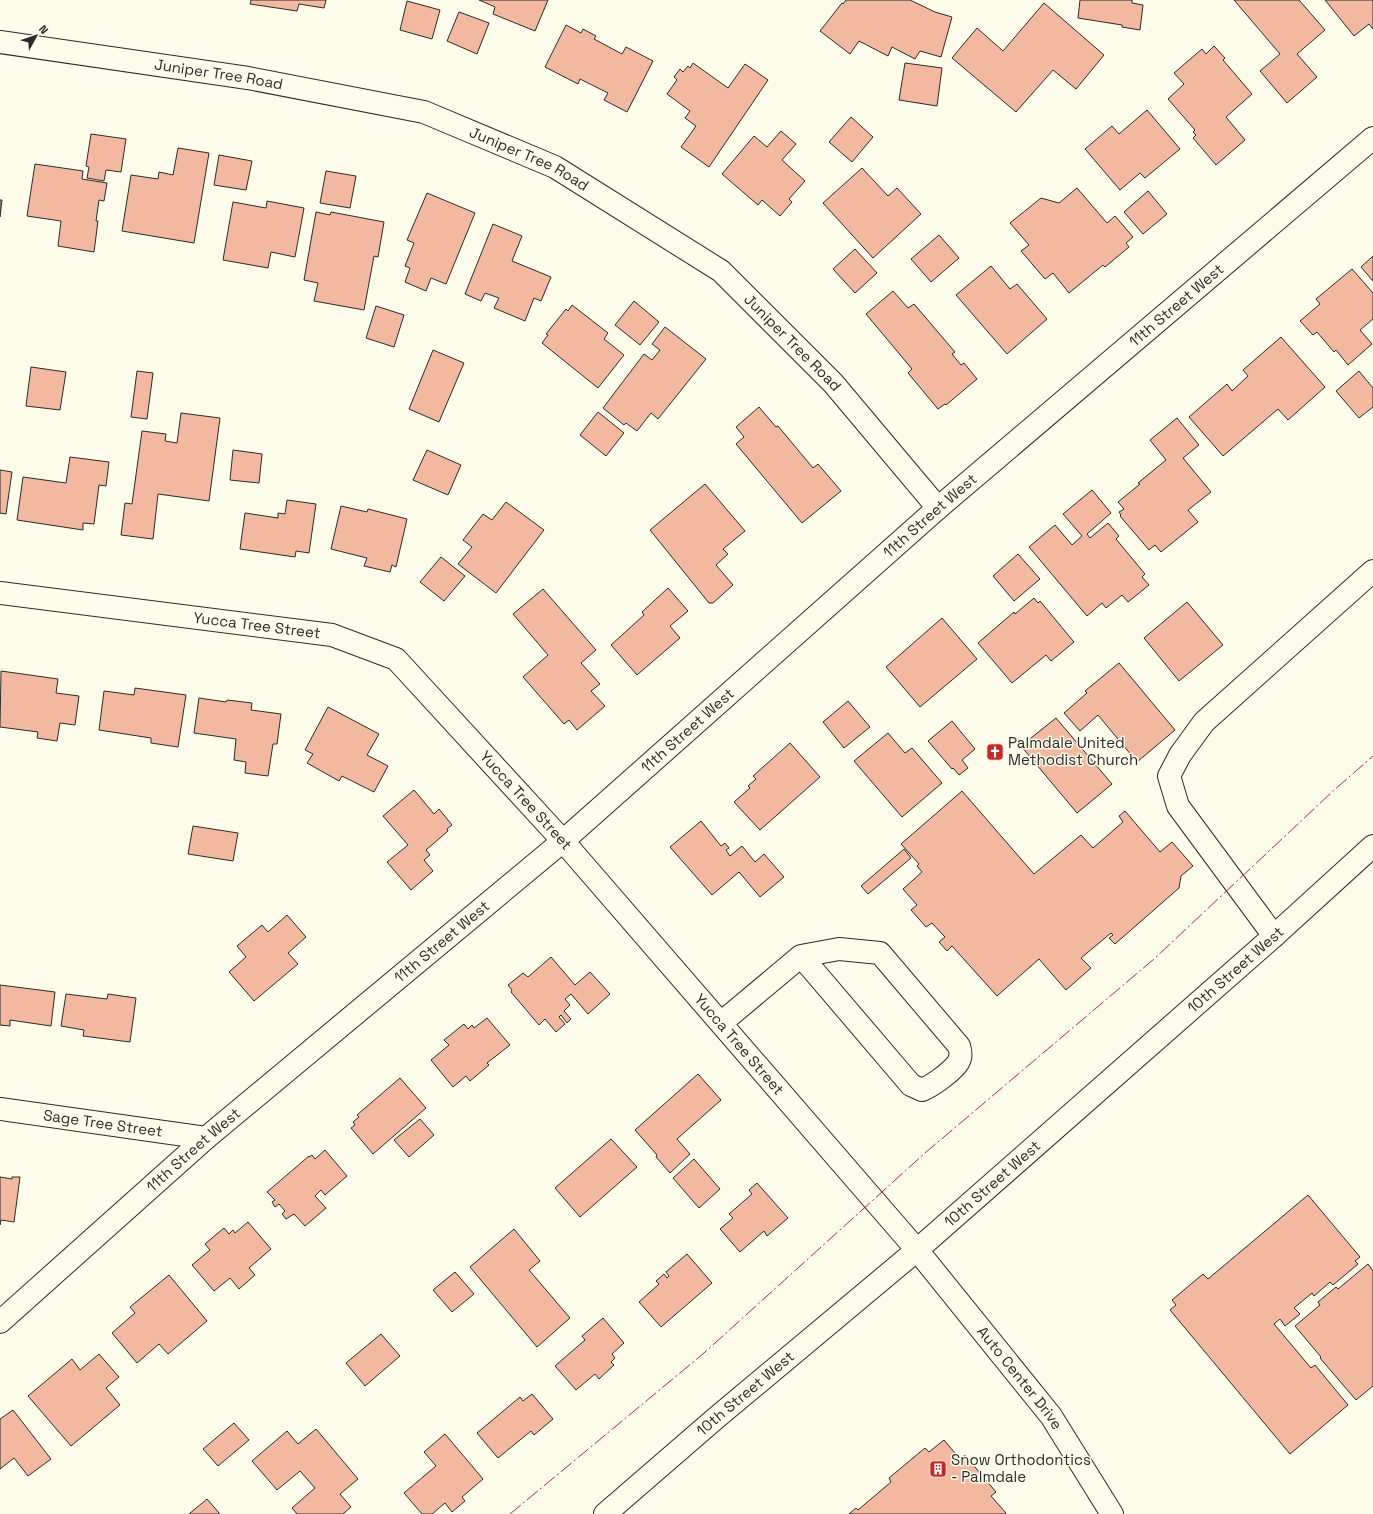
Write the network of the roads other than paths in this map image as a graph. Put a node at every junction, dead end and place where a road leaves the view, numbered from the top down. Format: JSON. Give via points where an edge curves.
{"nodes":[{"id":1,"x":0,"y":42,"type":"edge"},
{"id":2,"x":1373,"y":138,"type":"edge"},
{"id":3,"x":938,"y":508,"type":"junction"},
{"id":4,"x":1373,"y":571,"type":"edge"},
{"id":5,"x":0,"y":593,"type":"edge"},
{"id":6,"x":563,"y":840,"type":"junction"},
{"id":7,"x":1373,"y":846,"type":"edge"},
{"id":8,"x":1274,"y":936,"type":"junction"},
{"id":9,"x":801,"y":956,"type":"junction"},
{"id":10,"x":721,"y":1023,"type":"junction"},
{"id":11,"x":0,"y":1109,"type":"edge"},
{"id":12,"x":206,"y":1138,"type":"junction"},
{"id":13,"x":917,"y":1250,"type":"junction"},
{"id":14,"x":0,"y":1322,"type":"edge"},
{"id":15,"x":605,"y":1514,"type":"edge"},
{"id":16,"x":1112,"y":1514,"type":"edge"}],
"edges":[{"from":1,"to":3,"type":"street","name":"Juniper Tree Road","via":[[248,78],[424,112],[555,167],[720,270],[833,383]]},
{"from":2,"to":3,"type":"street","name":"11th Street West"},
{"from":3,"to":6,"type":"street","name":"11th Street West"},
{"from":4,"to":8,"type":"street","via":[[1204,722],[1180,755],[1169,776],[1178,806]]},
{"from":5,"to":6,"type":"street","name":"Yucca Tree Street","via":[[332,635],[396,659]]},
{"from":6,"to":10,"type":"street","name":"Yucca Tree Street"},
{"from":6,"to":12,"type":"street","name":"11th Street West"},
{"from":7,"to":8,"type":"street","name":"10th Street West"},
{"from":8,"to":13,"type":"street","name":"10th Street West"},
{"from":9,"to":9,"type":"street","via":[[911,1085],[922,1090],[932,1086],[958,1064],[961,1054],[959,1046],[880,953],[839,949]]},
{"from":9,"to":10,"type":"street"},
{"from":10,"to":13,"type":"street","name":"Yucca Tree Street"},
{"from":11,"to":12,"type":"street","name":"Sage Tree Street"},
{"from":12,"to":14,"type":"street","name":"11th Street West"},
{"from":13,"to":15,"type":"street","name":"10th Street West"},
{"from":13,"to":16,"type":"street","name":"Auto Center Drive","via":[[1051,1416]]}]}
